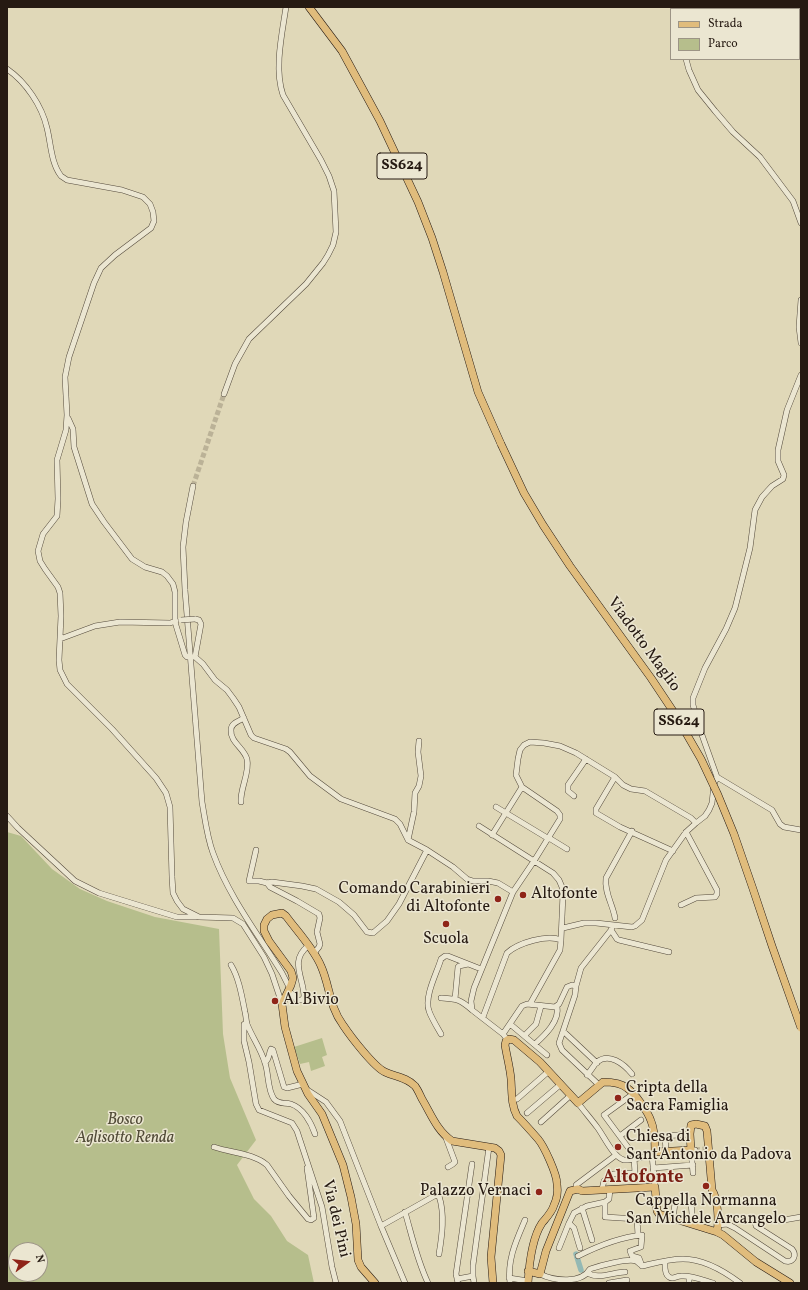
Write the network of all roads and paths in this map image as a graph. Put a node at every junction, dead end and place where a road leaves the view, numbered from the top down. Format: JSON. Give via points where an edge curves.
{"nodes":[{"id":1,"x":286,"y":7,"type":"edge"},
{"id":2,"x":309,"y":7,"type":"edge"},
{"id":3,"x":686,"y":60,"type":"edge"},
{"id":4,"x":7,"y":69,"type":"edge"},
{"id":5,"x":801,"y":223,"type":"edge"},
{"id":6,"x":801,"y":300,"type":"edge"},
{"id":7,"x":801,"y":343,"type":"edge"},
{"id":8,"x":801,"y":374,"type":"edge"},
{"id":9,"x":224,"y":394,"type":"tunnel mouth"},
{"id":10,"x":67,"y":415,"type":"junction"},
{"id":11,"x":193,"y":486,"type":"tunnel mouth"},
{"id":12,"x":175,"y":622,"type":"junction"},
{"id":13,"x":60,"y":639,"type":"junction"},
{"id":14,"x":192,"y":657,"type":"junction"},
{"id":15,"x":244,"y":718,"type":"junction"},
{"id":16,"x":419,"y":741,"type":"dead end"},
{"id":17,"x":586,"y":759,"type":"junction"},
{"id":18,"x":615,"y":777,"type":"junction"},
{"id":19,"x":717,"y":777,"type":"junction"},
{"id":20,"x":522,"y":787,"type":"junction"},
{"id":21,"x":574,"y":796,"type":"dead end"},
{"id":22,"x":241,"y":802,"type":"dead end"},
{"id":23,"x":496,"y":806,"type":"dead end"},
{"id":24,"x":506,"y":812,"type":"junction"},
{"id":25,"x":7,"y":816,"type":"edge"},
{"id":26,"x":696,"y":823,"type":"junction"},
{"id":27,"x":479,"y":826,"type":"dead end"},
{"id":28,"x":801,"y":830,"type":"edge"},
{"id":29,"x":632,"y":831,"type":"junction"},
{"id":30,"x":686,"y":832,"type":"junction"},
{"id":31,"x":492,"y":835,"type":"junction"},
{"id":32,"x":549,"y":838,"type":"junction"},
{"id":33,"x":408,"y":840,"type":"junction"},
{"id":34,"x":567,"y":849,"type":"dead end"},
{"id":35,"x":256,"y":850,"type":"dead end"},
{"id":36,"x":427,"y":850,"type":"junction"},
{"id":37,"x":673,"y":851,"type":"junction"},
{"id":38,"x":534,"y":861,"type":"junction"},
{"id":39,"x":267,"y":883,"type":"junction"},
{"id":40,"x":513,"y":892,"type":"junction"},
{"id":41,"x":681,"y":905,"type":"dead end"},
{"id":42,"x":199,"y":917,"type":"junction"},
{"id":43,"x":614,"y":924,"type":"junction"},
{"id":44,"x":562,"y":928,"type":"junction"},
{"id":45,"x":562,"y":940,"type":"junction"},
{"id":46,"x":308,"y":946,"type":"junction"},
{"id":47,"x":669,"y":952,"type":"dead end"},
{"id":48,"x":314,"y":953,"type":"junction"},
{"id":49,"x":468,"y":964,"type":"junction"},
{"id":50,"x":230,"y":965,"type":"dead end"},
{"id":51,"x":481,"y":969,"type":"junction"},
{"id":52,"x":288,"y":985,"type":"dead end"},
{"id":53,"x":576,"y":986,"type":"junction"},
{"id":54,"x":291,"y":993,"type":"dead end"},
{"id":55,"x":441,"y":998,"type":"dead end"},
{"id":56,"x":454,"y":999,"type":"junction"},
{"id":57,"x":282,"y":1004,"type":"junction"},
{"id":58,"x":530,"y":1004,"type":"junction"},
{"id":59,"x":541,"y":1006,"type":"junction"},
{"id":60,"x":557,"y":1006,"type":"junction"},
{"id":61,"x":472,"y":1010,"type":"junction"},
{"id":62,"x":483,"y":1017,"type":"junction"},
{"id":63,"x":247,"y":1023,"type":"junction"},
{"id":64,"x":510,"y":1024,"type":"junction"},
{"id":65,"x":801,"y":1028,"type":"edge"},
{"id":66,"x":562,"y":1031,"type":"junction"},
{"id":67,"x":441,"y":1034,"type":"dead end"},
{"id":68,"x":525,"y":1035,"type":"junction"},
{"id":69,"x":505,"y":1037,"type":"junction"},
{"id":70,"x":535,"y":1044,"type":"junction"},
{"id":71,"x":547,"y":1055,"type":"dead end"},
{"id":72,"x":266,"y":1063,"type":"junction"},
{"id":73,"x":597,"y":1063,"type":"junction"},
{"id":74,"x":549,"y":1071,"type":"junction"},
{"id":75,"x":632,"y":1074,"type":"dead end"},
{"id":76,"x":587,"y":1075,"type":"junction"},
{"id":77,"x":561,"y":1084,"type":"junction"},
{"id":78,"x":599,"y":1084,"type":"junction"},
{"id":79,"x":304,"y":1086,"type":"junction"},
{"id":80,"x":633,"y":1094,"type":"junction"},
{"id":81,"x":571,"y":1095,"type":"junction"},
{"id":82,"x":517,"y":1099,"type":"dead end"},
{"id":83,"x":578,"y":1103,"type":"junction"},
{"id":84,"x":527,"y":1113,"type":"dead end"},
{"id":85,"x":641,"y":1120,"type":"dead end"},
{"id":86,"x":541,"y":1122,"type":"dead end"},
{"id":87,"x":315,"y":1134,"type":"dead end"},
{"id":88,"x":690,"y":1134,"type":"junction"},
{"id":89,"x":620,"y":1136,"type":"junction"},
{"id":90,"x":446,"y":1138,"type":"junction"},
{"id":91,"x":214,"y":1147,"type":"dead end"},
{"id":92,"x":492,"y":1148,"type":"junction"},
{"id":93,"x":693,"y":1150,"type":"junction"},
{"id":94,"x":666,"y":1151,"type":"junction"},
{"id":95,"x":654,"y":1154,"type":"junction"},
{"id":96,"x":616,"y":1155,"type":"junction"},
{"id":97,"x":634,"y":1158,"type":"junction"},
{"id":98,"x":308,"y":1161,"type":"junction"},
{"id":99,"x":472,"y":1164,"type":"dead end"},
{"id":100,"x":693,"y":1165,"type":"junction"},
{"id":101,"x":448,"y":1167,"type":"dead end"},
{"id":102,"x":653,"y":1168,"type":"junction"},
{"id":103,"x":693,"y":1173,"type":"dead end"},
{"id":104,"x":654,"y":1187,"type":"junction"},
{"id":105,"x":610,"y":1188,"type":"junction"},
{"id":106,"x":602,"y":1189,"type":"junction"},
{"id":107,"x":575,"y":1190,"type":"junction"},
{"id":108,"x":605,"y":1202,"type":"junction"},
{"id":109,"x":691,"y":1202,"type":"dead end"},
{"id":110,"x":675,"y":1203,"type":"dead end"},
{"id":111,"x":582,"y":1208,"type":"junction"},
{"id":112,"x":405,"y":1212,"type":"junction"},
{"id":113,"x":801,"y":1217,"type":"edge"},
{"id":114,"x":673,"y":1219,"type":"junction"},
{"id":115,"x":525,"y":1220,"type":"dead end"},
{"id":116,"x":569,"y":1223,"type":"junction"},
{"id":117,"x":690,"y":1224,"type":"junction"},
{"id":118,"x":381,"y":1226,"type":"junction"},
{"id":119,"x":718,"y":1228,"type":"junction"},
{"id":120,"x":640,"y":1235,"type":"junction"},
{"id":121,"x":592,"y":1240,"type":"dead end"},
{"id":122,"x":559,"y":1248,"type":"dead end"},
{"id":123,"x":580,"y":1248,"type":"dead end"},
{"id":124,"x":439,"y":1254,"type":"dead end"},
{"id":125,"x":578,"y":1256,"type":"dead end"},
{"id":126,"x":665,"y":1262,"type":"junction"},
{"id":127,"x":642,"y":1266,"type":"junction"},
{"id":128,"x":528,"y":1271,"type":"junction"},
{"id":129,"x":625,"y":1272,"type":"dead end"},
{"id":130,"x":588,"y":1273,"type":"junction"},
{"id":131,"x":540,"y":1274,"type":"junction"},
{"id":132,"x":473,"y":1276,"type":"junction"},
{"id":133,"x":689,"y":1277,"type":"junction"},
{"id":134,"x":510,"y":1280,"type":"edge"},
{"id":135,"x":627,"y":1280,"type":"dead end"},
{"id":136,"x":458,"y":1281,"type":"edge"},
{"id":137,"x":554,"y":1281,"type":"edge"},
{"id":138,"x":528,"y":1282,"type":"edge"},
{"id":139,"x":336,"y":1283,"type":"edge"},
{"id":140,"x":375,"y":1283,"type":"edge"},
{"id":141,"x":405,"y":1283,"type":"edge"},
{"id":142,"x":428,"y":1283,"type":"edge"},
{"id":143,"x":474,"y":1283,"type":"edge"},
{"id":144,"x":493,"y":1283,"type":"edge"},
{"id":145,"x":609,"y":1283,"type":"edge"},
{"id":146,"x":690,"y":1283,"type":"edge"},
{"id":147,"x":713,"y":1283,"type":"edge"},
{"id":148,"x":740,"y":1283,"type":"edge"},
{"id":149,"x":790,"y":1283,"type":"edge"}],
"edges":[{"from":1,"to":9,"type":"street","via":[[278,71],[280,84],[283,95],[329,176],[334,191],[336,232],[328,255],[306,284],[249,339],[235,364]]},
{"from":2,"to":65,"type":"main road","name":"Viadotto Maglio","number":"SS624","bridge":true,"via":[[342,51],[380,121],[415,195],[434,245],[478,392],[524,493],[570,566],[675,714],[718,795]]},
{"from":3,"to":5,"type":"street","via":[[698,90],[733,132],[759,156],[793,201]]},
{"from":4,"to":10,"type":"street","via":[[15,75],[36,102],[61,176],[67,180],[122,190],[143,197],[154,212],[151,228],[100,268],[64,377]]},
{"from":6,"to":7,"type":"street"},
{"from":8,"to":19,"type":"street","via":[[787,410],[778,450],[783,479],[762,497],[755,510],[750,548],[735,608],[693,698],[702,735]]},
{"from":10,"to":12,"type":"street","via":[[92,504],[132,559],[145,567],[162,572],[173,584]]},
{"from":10,"to":13,"type":"street","via":[[66,430],[57,460],[57,516],[43,534],[38,551],[40,560],[60,593]]},
{"from":11,"to":14,"type":"street","via":[[183,547]]},
{"from":12,"to":13,"type":"street","via":[[120,622],[95,626]]},
{"from":12,"to":14,"type":"street","via":[[185,655]]},
{"from":12,"to":14,"type":"street","bridge":true,"via":[[196,619],[201,624]]},
{"from":13,"to":42,"type":"street","via":[[60,665],[67,684],[140,760],[166,792],[170,807],[173,893],[183,909]]},
{"from":14,"to":15,"type":"street","via":[[203,664],[230,694]]},
{"from":14,"to":52,"type":"street","via":[[202,802],[209,839],[225,881]]},
{"from":15,"to":22,"type":"street","via":[[231,728],[231,734],[247,758]]},
{"from":15,"to":33,"type":"street","via":[[254,738],[286,749],[310,776],[341,799],[395,819]]},
{"from":16,"to":33,"type":"street","via":[[419,786],[415,793]]},
{"from":17,"to":18,"type":"street"},
{"from":17,"to":20,"type":"street","via":[[560,746],[528,743],[522,746],[518,759],[516,775]]},
{"from":17,"to":21,"type":"street","via":[[568,785],[568,791]]},
{"from":18,"to":26,"type":"street","via":[[622,785],[645,791]]},
{"from":18,"to":29,"type":"street","via":[[595,811]]},
{"from":19,"to":26,"type":"street","via":[[709,810]]},
{"from":19,"to":28,"type":"street","via":[[772,810],[784,827]]},
{"from":20,"to":24,"type":"street"},
{"from":20,"to":32,"type":"street","via":[[560,815],[560,821]]},
{"from":23,"to":24,"type":"street"},
{"from":24,"to":31,"type":"street"},
{"from":24,"to":32,"type":"street"},
{"from":25,"to":42,"type":"street","via":[[75,881],[99,893],[177,917]]},
{"from":26,"to":30,"type":"street"},
{"from":27,"to":31,"type":"street"},
{"from":29,"to":37,"type":"street"},
{"from":29,"to":43,"type":"street","via":[[606,878],[605,886],[614,913]]},
{"from":30,"to":37,"type":"street"},
{"from":30,"to":41,"type":"street","via":[[717,894],[715,897],[696,898]]},
{"from":31,"to":38,"type":"street"},
{"from":32,"to":34,"type":"street"},
{"from":32,"to":38,"type":"street"},
{"from":33,"to":36,"type":"street"},
{"from":35,"to":39,"type":"street","via":[[249,881]]},
{"from":36,"to":39,"type":"street","via":[[399,904],[387,921],[373,933],[367,932],[354,915],[327,894],[302,886]]},
{"from":36,"to":40,"type":"street","via":[[467,879],[498,883]]},
{"from":37,"to":43,"type":"street","via":[[666,860],[642,920],[632,927]]},
{"from":38,"to":40,"type":"street"},
{"from":38,"to":44,"type":"street","via":[[553,873],[562,887]]},
{"from":39,"to":48,"type":"street","via":[[319,914],[317,932],[320,944]]},
{"from":40,"to":51,"type":"street"},
{"from":42,"to":57,"type":"street","via":[[233,918],[243,924],[264,957]]},
{"from":43,"to":44,"type":"street","via":[[584,923]]},
{"from":43,"to":47,"type":"street","via":[[617,939]]},
{"from":43,"to":53,"type":"street","via":[[581,968]]},
{"from":44,"to":45,"type":"street"},
{"from":45,"to":58,"type":"street","via":[[560,950]]},
{"from":45,"to":62,"type":"street","via":[[550,937],[513,947],[507,953]]},
{"from":46,"to":48,"type":"main road"},
{"from":46,"to":54,"type":"street","via":[[303,950],[299,960],[304,997],[297,1000]]},
{"from":46,"to":57,"type":"main road","via":[[282,913],[267,919],[264,931],[293,978]]},
{"from":48,"to":90,"type":"main road","via":[[323,971],[333,1009],[343,1025],[375,1066],[405,1079],[416,1088],[439,1131]]},
{"from":49,"to":51,"type":"street"},
{"from":49,"to":56,"type":"street","via":[[458,967]]},
{"from":49,"to":67,"type":"street","via":[[446,956],[441,959],[428,1005]]},
{"from":50,"to":63,"type":"street","via":[[235,971]]},
{"from":51,"to":61,"type":"street","via":[[474,988]]},
{"from":53,"to":60,"type":"street","via":[[567,987]]},
{"from":53,"to":66,"type":"street"},
{"from":55,"to":56,"type":"street"},
{"from":56,"to":61,"type":"street"},
{"from":57,"to":79,"type":"main road","via":[[285,1027],[297,1071]]},
{"from":58,"to":59,"type":"street"},
{"from":58,"to":64,"type":"street","via":[[520,1008]]},
{"from":59,"to":60,"type":"street"},
{"from":59,"to":68,"type":"street","via":[[536,1024]]},
{"from":60,"to":70,"type":"street","via":[[558,1011],[553,1025]]},
{"from":61,"to":62,"type":"street"},
{"from":62,"to":69,"type":"street"},
{"from":63,"to":72,"type":"street"},
{"from":63,"to":98,"type":"street","name":"Via dei Pini","via":[[244,1024],[244,1041],[256,1104],[263,1112],[292,1122]]},
{"from":64,"to":68,"type":"street"},
{"from":64,"to":69,"type":"street"},
{"from":66,"to":73,"type":"street"},
{"from":66,"to":76,"type":"street","via":[[560,1048]]},
{"from":68,"to":70,"type":"street"},
{"from":69,"to":74,"type":"main road","via":[[514,1040]]},
{"from":69,"to":128,"type":"main road","via":[[514,1112],[539,1140],[557,1182],[554,1205],[535,1240]]},
{"from":70,"to":71,"type":"street"},
{"from":72,"to":79,"type":"street","via":[[270,1058],[271,1049],[284,1087]]},
{"from":72,"to":87,"type":"street","via":[[274,1099],[295,1106],[308,1118]]},
{"from":73,"to":75,"type":"street","via":[[608,1058],[620,1062]]},
{"from":73,"to":76,"type":"street"},
{"from":74,"to":77,"type":"main road"},
{"from":74,"to":82,"type":"street"},
{"from":76,"to":78,"type":"street"},
{"from":77,"to":81,"type":"main road"},
{"from":77,"to":84,"type":"street"},
{"from":78,"to":80,"type":"main road","via":[[608,1082],[622,1085]]},
{"from":78,"to":83,"type":"main road"},
{"from":79,"to":118,"type":"street","via":[[326,1102],[340,1121]]},
{"from":79,"to":140,"type":"main road","via":[[322,1114],[343,1165],[352,1197],[358,1260]]},
{"from":80,"to":89,"type":"street","via":[[604,1115]]},
{"from":80,"to":95,"type":"main road","via":[[651,1120]]},
{"from":81,"to":83,"type":"main road"},
{"from":81,"to":86,"type":"street"},
{"from":83,"to":96,"type":"street"},
{"from":85,"to":89,"type":"street"},
{"from":88,"to":93,"type":"main road"},
{"from":88,"to":94,"type":"street","via":[[665,1136]]},
{"from":88,"to":119,"type":"main road","via":[[690,1126],[693,1124],[706,1127]]},
{"from":89,"to":97,"type":"street"},
{"from":90,"to":92,"type":"main road"},
{"from":90,"to":101,"type":"street","via":[[455,1162]]},
{"from":91,"to":98,"type":"street","name":"Via dei Pini","via":[[253,1156],[268,1165],[289,1196],[311,1220],[314,1218]]},
{"from":92,"to":132,"type":"street"},
{"from":92,"to":144,"type":"main road","via":[[501,1155],[491,1257]]},
{"from":93,"to":94,"type":"main road"},
{"from":93,"to":100,"type":"street"},
{"from":94,"to":95,"type":"main road"},
{"from":95,"to":97,"type":"street"},
{"from":95,"to":102,"type":"street"},
{"from":96,"to":97,"type":"street","via":[[626,1160]]},
{"from":96,"to":107,"type":"street","via":[[576,1185]]},
{"from":97,"to":106,"type":"street","via":[[635,1173],[613,1174],[604,1181]]},
{"from":98,"to":139,"type":"street","name":"Via dei Pini","via":[[322,1207]]},
{"from":99,"to":136,"type":"street","via":[[456,1274]]},
{"from":100,"to":102,"type":"street"},
{"from":100,"to":103,"type":"street"},
{"from":102,"to":104,"type":"street"},
{"from":104,"to":105,"type":"main road"},
{"from":104,"to":114,"type":"main road","via":[[658,1213]]},
{"from":105,"to":106,"type":"main road"},
{"from":105,"to":108,"type":"street","via":[[609,1199]]},
{"from":106,"to":107,"type":"main road"},
{"from":107,"to":131,"type":"main road","via":[[569,1193],[546,1251]]},
{"from":108,"to":111,"type":"street"},
{"from":108,"to":120,"type":"street","via":[[605,1217],[637,1219]]},
{"from":109,"to":117,"type":"street"},
{"from":110,"to":114,"type":"street"},
{"from":111,"to":116,"type":"street","via":[[574,1213]]},
{"from":111,"to":121,"type":"street"},
{"from":112,"to":118,"type":"street"},
{"from":112,"to":124,"type":"street","via":[[436,1195],[439,1196],[443,1229]]},
{"from":112,"to":142,"type":"street","via":[[413,1244]]},
{"from":113,"to":119,"type":"street","via":[[755,1222],[757,1227],[792,1249],[794,1257],[788,1262],[727,1224]]},
{"from":114,"to":117,"type":"main road"},
{"from":115,"to":134,"type":"street","via":[[510,1260]]},
{"from":116,"to":122,"type":"street"},
{"from":116,"to":123,"type":"street","via":[[574,1228]]},
{"from":117,"to":119,"type":"main road"},
{"from":118,"to":141,"type":"street"},
{"from":119,"to":149,"type":"main road","via":[[756,1262]]},
{"from":120,"to":125,"type":"street","via":[[606,1244]]},
{"from":120,"to":127,"type":"street","via":[[641,1247],[630,1251],[632,1256],[639,1258]]},
{"from":126,"to":127,"type":"street"},
{"from":126,"to":133,"type":"street","via":[[667,1276]]},
{"from":126,"to":148,"type":"street","via":[[683,1259],[705,1263]]},
{"from":127,"to":130,"type":"street","via":[[631,1260],[590,1268]]},
{"from":128,"to":131,"type":"main road"},
{"from":128,"to":138,"type":"main road"},
{"from":129,"to":130,"type":"street","via":[[596,1276]]},
{"from":130,"to":137,"type":"street","via":[[577,1278]]},
{"from":131,"to":137,"type":"street"},
{"from":132,"to":136,"type":"street"},
{"from":132,"to":143,"type":"street"},
{"from":133,"to":146,"type":"street"},
{"from":133,"to":147,"type":"street"},
{"from":134,"to":138,"type":"street"},
{"from":135,"to":145,"type":"street"}]}
